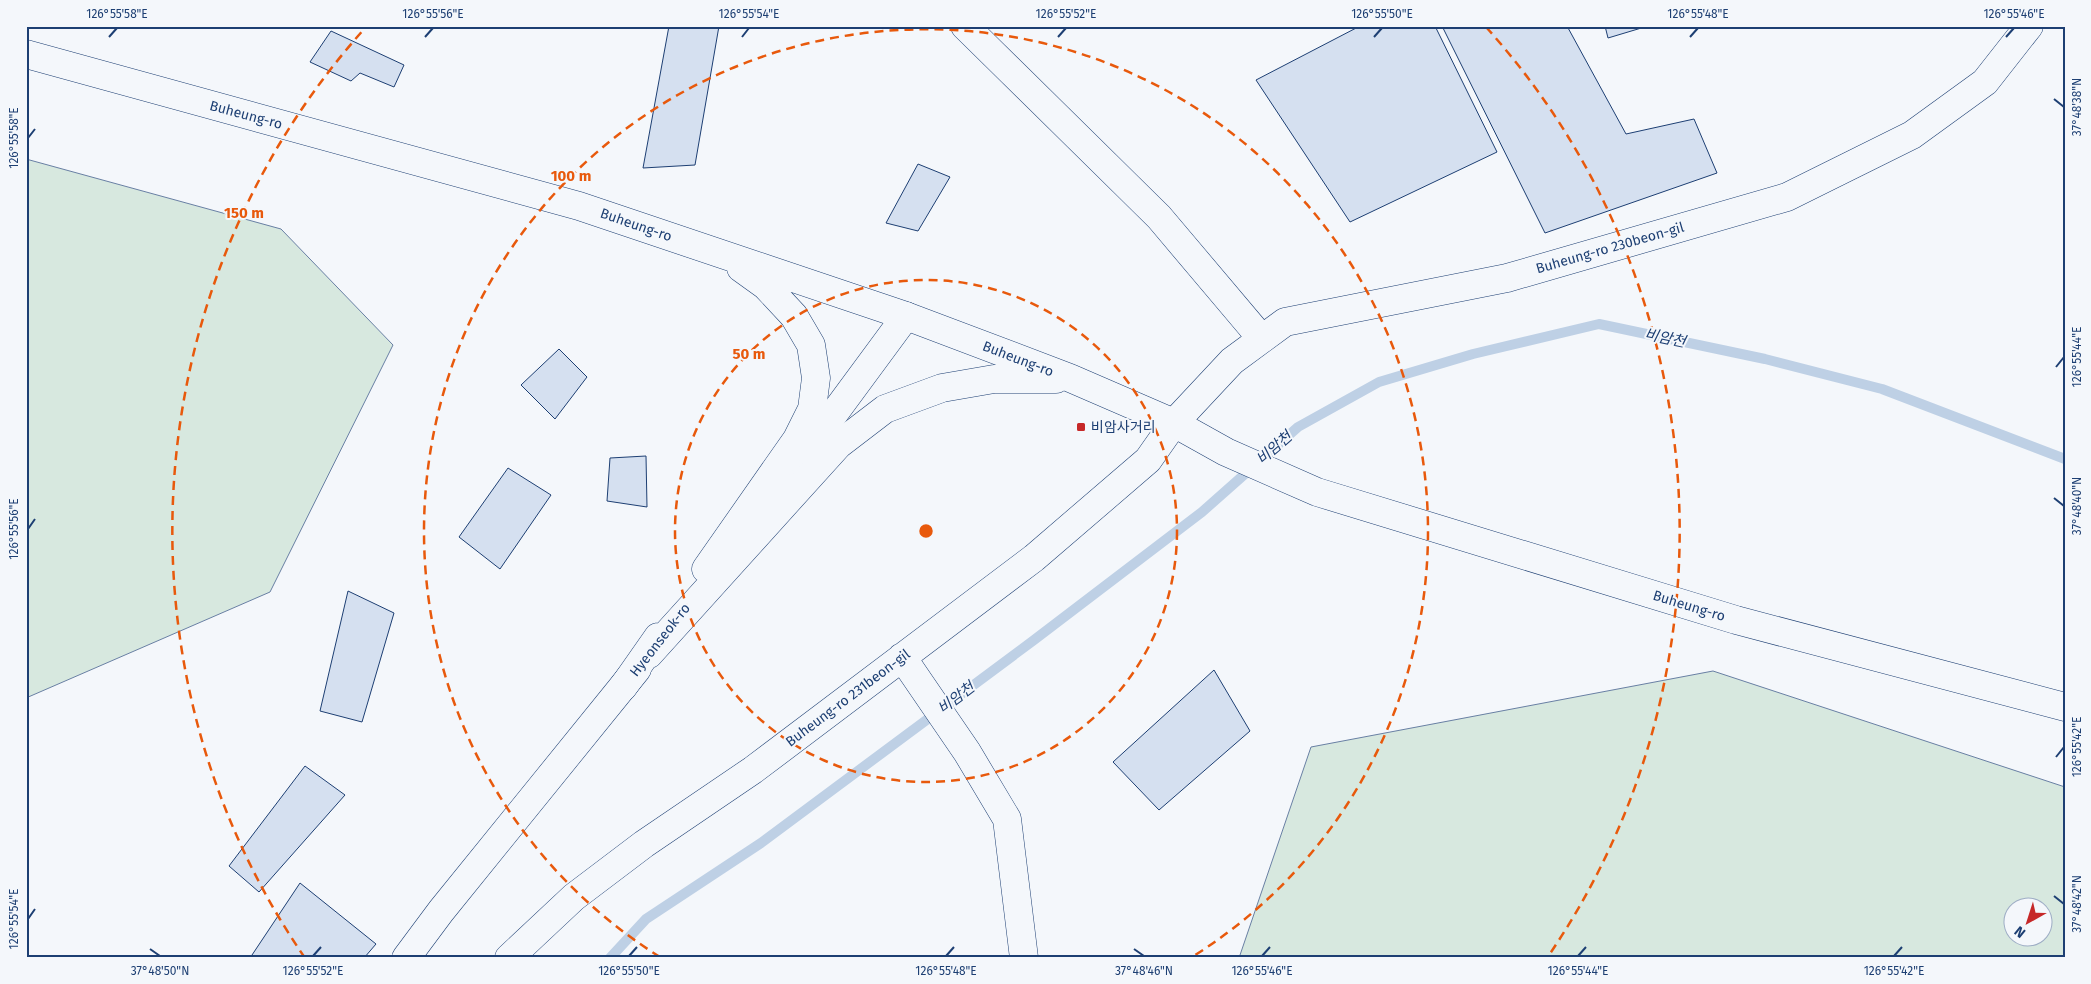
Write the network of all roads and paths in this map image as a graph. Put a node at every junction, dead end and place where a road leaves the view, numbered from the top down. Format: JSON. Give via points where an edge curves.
{"nodes":[{"id":1,"x":965,"y":26,"type":"edge"},
{"id":2,"x":2029,"y":26,"type":"edge"},
{"id":3,"x":26,"y":54,"type":"edge"},
{"id":4,"x":722,"y":254,"type":"junction"},
{"id":5,"x":906,"y":316,"type":"junction"},
{"id":6,"x":1262,"y":339,"type":"junction"},
{"id":7,"x":1070,"y":378,"type":"junction"},
{"id":8,"x":1174,"y":423,"type":"junction"},
{"id":9,"x":649,"y":654,"type":"junction"},
{"id":10,"x":902,"y":657,"type":"junction"},
{"id":11,"x":623,"y":687,"type":"junction"},
{"id":12,"x":2065,"y":707,"type":"edge"},
{"id":13,"x":406,"y":958,"type":"edge"},
{"id":14,"x":509,"y":958,"type":"edge"},
{"id":15,"x":1024,"y":958,"type":"edge"}],
"edges":[{"from":1,"to":6,"type":"street","via":[[1159,217]]},
{"from":2,"to":6,"type":"street","name":"Buheung-ro 230beon-gil","via":[[1985,82],[1912,135],[1787,198],[1507,278],[1285,322]]},
{"from":3,"to":4,"type":"street","name":"Buheung-ro","via":[[580,206]]},
{"from":4,"to":5,"type":"street","name":"Buheung-ro"},
{"from":4,"to":11,"type":"street","via":[[766,286],[794,316],[811,345],[816,378],[812,409],[797,439]]},
{"from":5,"to":7,"type":"street","name":"Buheung-ro"},
{"from":5,"to":9,"type":"street","name":"Hyeonseok-ro","via":[[781,487]]},
{"from":6,"to":8,"type":"street","name":"Buheung-ro 230beon-gil","via":[[1232,361]]},
{"from":7,"to":8,"type":"street","name":"Buheung-ro"},
{"from":7,"to":9,"type":"street","via":[[994,379],[942,388],[886,409],[838,445]]},
{"from":8,"to":10,"type":"street","name":"Buheung-ro 231beon-gil","via":[[1148,460],[1049,546]]},
{"from":8,"to":12,"type":"street","name":"Buheung-ro","via":[[1226,452],[1317,492],[1736,620]]},
{"from":9,"to":11,"type":"street","name":"Hyeonseok-ro"},
{"from":10,"to":14,"type":"street","name":"Buheung-ro 231beon-gil","via":[[753,770],[644,844],[574,897]]},
{"from":10,"to":15,"type":"street","via":[[967,752],[1007,819]]},
{"from":11,"to":13,"type":"street","name":"Hyeonseok-ro","via":[[441,910]]}]}
